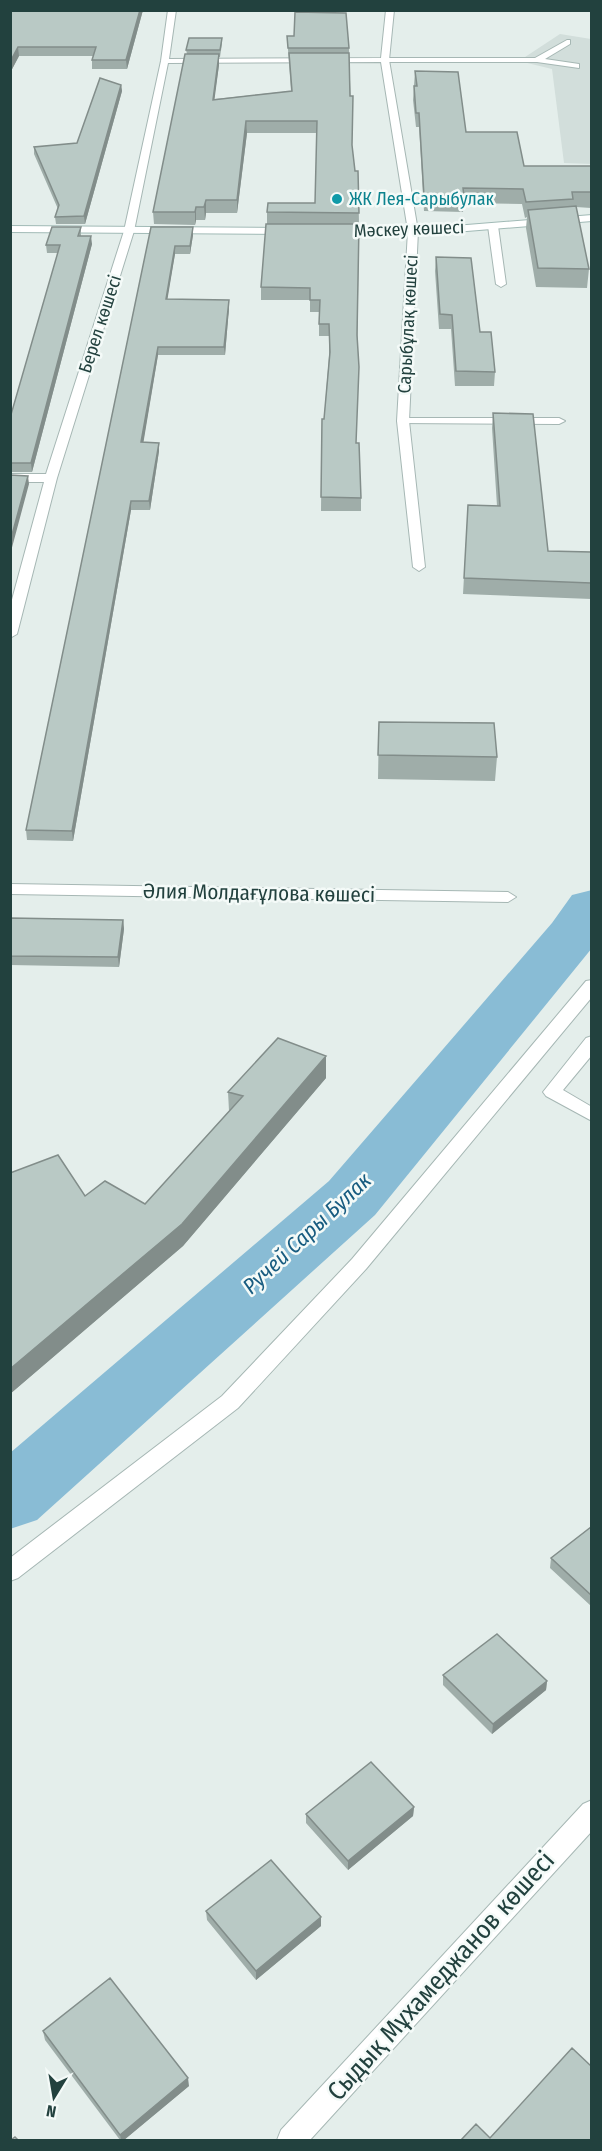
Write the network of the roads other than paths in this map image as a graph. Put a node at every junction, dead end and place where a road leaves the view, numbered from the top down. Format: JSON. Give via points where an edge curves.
{"nodes":[{"id":1,"x":172,"y":10,"type":"edge"},
{"id":2,"x":390,"y":10,"type":"edge"},
{"id":3,"x":567,"y":42,"type":"dead end"},
{"id":4,"x":385,"y":60,"type":"junction"},
{"id":5,"x":537,"y":60,"type":"junction"},
{"id":6,"x":165,"y":61,"type":"junction"},
{"id":7,"x":576,"y":66,"type":"dead end"},
{"id":8,"x":591,"y":218,"type":"edge"},
{"id":9,"x":493,"y":226,"type":"junction"},
{"id":10,"x":10,"y":229,"type":"edge"},
{"id":11,"x":129,"y":231,"type":"junction"},
{"id":12,"x":307,"y":231,"type":"edge"},
{"id":13,"x":331,"y":231,"type":"edge"},
{"id":14,"x":414,"y":231,"type":"junction"},
{"id":15,"x":501,"y":284,"type":"dead end"},
{"id":16,"x":403,"y":421,"type":"junction"},
{"id":17,"x":559,"y":421,"type":"dead end"},
{"id":18,"x":10,"y":478,"type":"edge"},
{"id":19,"x":51,"y":478,"type":"junction"},
{"id":20,"x":419,"y":567,"type":"dead end"},
{"id":21,"x":10,"y":634,"type":"edge"},
{"id":22,"x":10,"y":889,"type":"edge"},
{"id":23,"x":508,"y":897,"type":"dead end"},
{"id":24,"x":591,"y":985,"type":"edge"},
{"id":25,"x":591,"y":1042,"type":"edge"},
{"id":26,"x":591,"y":1115,"type":"edge"},
{"id":27,"x":10,"y":1571,"type":"edge"},
{"id":28,"x":591,"y":1812,"type":"edge"},
{"id":29,"x":291,"y":2140,"type":"edge"}],
"edges":[{"from":1,"to":6,"type":"street","name":"Берел көшесі"},
{"from":2,"to":4,"type":"street","name":"Сарыбұлақ көшесі"},
{"from":3,"to":5,"type":"street"},
{"from":4,"to":5,"type":"street"},
{"from":4,"to":6,"type":"street"},
{"from":4,"to":14,"type":"street","name":"Сарыбұлақ көшесі"},
{"from":5,"to":7,"type":"street"},
{"from":6,"to":11,"type":"street","name":"Берел көшесі"},
{"from":8,"to":9,"type":"street","name":"Мәскеу көшесі"},
{"from":9,"to":14,"type":"street","name":"Мәскеу көшесі"},
{"from":9,"to":15,"type":"street"},
{"from":10,"to":11,"type":"street"},
{"from":11,"to":12,"type":"street"},
{"from":11,"to":19,"type":"street","name":"Берел көшесі"},
{"from":13,"to":14,"type":"street","name":"Мәскеу көшесі"},
{"from":14,"to":16,"type":"street","name":"Сарыбұлақ көшесі"},
{"from":16,"to":17,"type":"street"},
{"from":16,"to":20,"type":"street","name":"Сарыбұлақ көшесі"},
{"from":18,"to":19,"type":"street"},
{"from":19,"to":21,"type":"street","name":"Берел көшесі"},
{"from":22,"to":23,"type":"street","name":"Әлия Молдағұлова көшесі"},
{"from":24,"to":27,"type":"street","via":[[359,1264],[230,1402]]},
{"from":25,"to":26,"type":"street","via":[[552,1092]]},
{"from":28,"to":29,"type":"street","name":"Сыдық Мұхамеджанов көшесі"}]}
